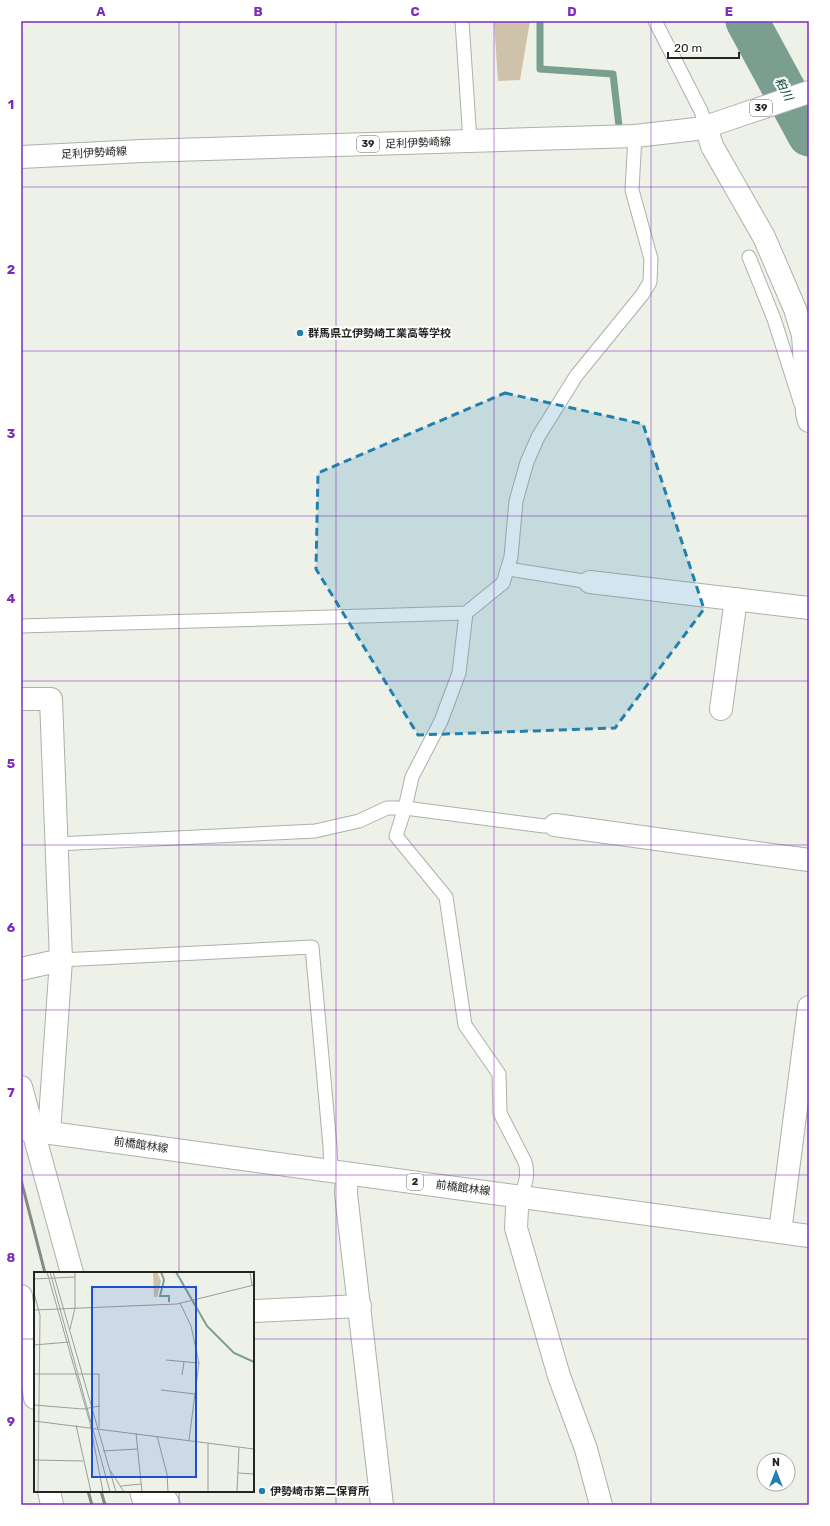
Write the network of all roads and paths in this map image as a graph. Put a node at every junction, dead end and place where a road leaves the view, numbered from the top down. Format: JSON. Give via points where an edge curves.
{"nodes":[{"id":1,"x":462,"y":21,"type":"edge"},
{"id":2,"x":655,"y":21,"type":"edge"},
{"id":3,"x":809,"y":92,"type":"edge"},
{"id":4,"x":710,"y":125,"type":"junction"},
{"id":5,"x":634,"y":136,"type":"junction"},
{"id":6,"x":470,"y":141,"type":"junction"},
{"id":7,"x":21,"y":156,"type":"edge"},
{"id":8,"x":750,"y":256,"type":"dead end"},
{"id":9,"x":802,"y":316,"type":"edge"},
{"id":10,"x":808,"y":417,"type":"edge"},
{"id":11,"x":508,"y":568,"type":"junction"},
{"id":12,"x":590,"y":582,"type":"joint"},
{"id":13,"x":736,"y":599,"type":"junction"},
{"id":14,"x":809,"y":608,"type":"edge"},
{"id":15,"x":466,"y":613,"type":"junction"},
{"id":16,"x":21,"y":626,"type":"edge"},
{"id":17,"x":21,"y":699,"type":"edge"},
{"id":18,"x":721,"y":709,"type":"dead end"},
{"id":19,"x":405,"y":808,"type":"junction"},
{"id":20,"x":555,"y":825,"type":"joint"},
{"id":21,"x":57,"y":844,"type":"junction"},
{"id":22,"x":809,"y":860,"type":"edge"},
{"id":23,"x":61,"y":960,"type":"junction"},
{"id":24,"x":21,"y":969,"type":"edge"},
{"id":25,"x":809,"y":1007,"type":"edge"},
{"id":26,"x":21,"y":1087,"type":"edge"},
{"id":27,"x":34,"y":1131,"type":"edge"},
{"id":28,"x":339,"y":1172,"type":"junction"},
{"id":29,"x":521,"y":1196,"type":"junction"},
{"id":30,"x":780,"y":1232,"type":"junction"},
{"id":31,"x":809,"y":1236,"type":"edge"},
{"id":32,"x":72,"y":1272,"type":"edge"},
{"id":33,"x":21,"y":1296,"type":"edge"},
{"id":34,"x":360,"y":1306,"type":"junction"},
{"id":35,"x":254,"y":1311,"type":"edge"},
{"id":36,"x":34,"y":1390,"type":"edge"},
{"id":37,"x":49,"y":1492,"type":"edge"},
{"id":38,"x":141,"y":1492,"type":"edge"},
{"id":39,"x":162,"y":1492,"type":"edge"},
{"id":40,"x":52,"y":1505,"type":"edge"},
{"id":41,"x":145,"y":1505,"type":"edge"},
{"id":42,"x":169,"y":1505,"type":"edge"},
{"id":43,"x":382,"y":1505,"type":"edge"},
{"id":44,"x":601,"y":1505,"type":"edge"}],
"edges":[{"from":1,"to":6,"type":"lane"},
{"from":2,"to":4,"type":"lane"},
{"from":3,"to":4,"type":"street","name":"足利伊勢崎線","number":"39"},
{"from":4,"to":5,"type":"street","name":"足利伊勢崎線","number":"39","via":[[681,132]]},
{"from":4,"to":9,"type":"street","via":[[712,146],[764,237]]},
{"from":5,"to":6,"type":"street","name":"足利伊勢崎線","number":"39"},
{"from":5,"to":11,"type":"lane","via":[[632,190],[651,258],[650,282],[576,376],[538,437],[527,462],[516,501]]},
{"from":6,"to":7,"type":"street","name":"足利伊勢崎線","number":"39"},
{"from":8,"to":10,"type":"lane","via":[[774,320],[799,401]]},
{"from":9,"to":10,"type":"street"},
{"from":11,"to":12,"type":"lane"},
{"from":11,"to":15,"type":"lane","via":[[503,583]]},
{"from":12,"to":13,"type":"street"},
{"from":13,"to":14,"type":"street"},
{"from":13,"to":18,"type":"street"},
{"from":15,"to":16,"type":"lane"},
{"from":15,"to":19,"type":"lane","via":[[459,673],[441,721],[412,777]]},
{"from":17,"to":21,"type":"street","via":[[51,699]]},
{"from":19,"to":20,"type":"lane","via":[[544,826]]},
{"from":19,"to":21,"type":"lane","via":[[386,808],[360,821],[315,831]]},
{"from":19,"to":29,"type":"lane","via":[[396,836],[446,897],[466,1025],[499,1074],[500,1113],[528,1170]]},
{"from":20,"to":22,"type":"street"},
{"from":21,"to":23,"type":"street"},
{"from":23,"to":24,"type":"street"},
{"from":23,"to":27,"type":"street"},
{"from":23,"to":28,"type":"lane","via":[[312,947],[330,1146]]},
{"from":25,"to":30,"type":"street"},
{"from":26,"to":27,"type":"street"},
{"from":27,"to":28,"type":"street","name":"前橋館林線","number":"2"},
{"from":27,"to":32,"type":"street"},
{"from":28,"to":29,"type":"street","name":"前橋館林線","number":"2"},
{"from":28,"to":34,"type":"street","via":[[346,1194]]},
{"from":29,"to":30,"type":"street","name":"前橋館林線","number":"2"},
{"from":29,"to":44,"type":"street","via":[[517,1208],[516,1228],[559,1376],[586,1449]]},
{"from":30,"to":31,"type":"street","name":"前橋館林線","number":"2"},
{"from":33,"to":36,"type":"street"},
{"from":34,"to":35,"type":"street"},
{"from":34,"to":43,"type":"street"},
{"from":37,"to":40,"type":"street"},
{"from":38,"to":41,"type":"street"},
{"from":39,"to":42,"type":"street"}]}
